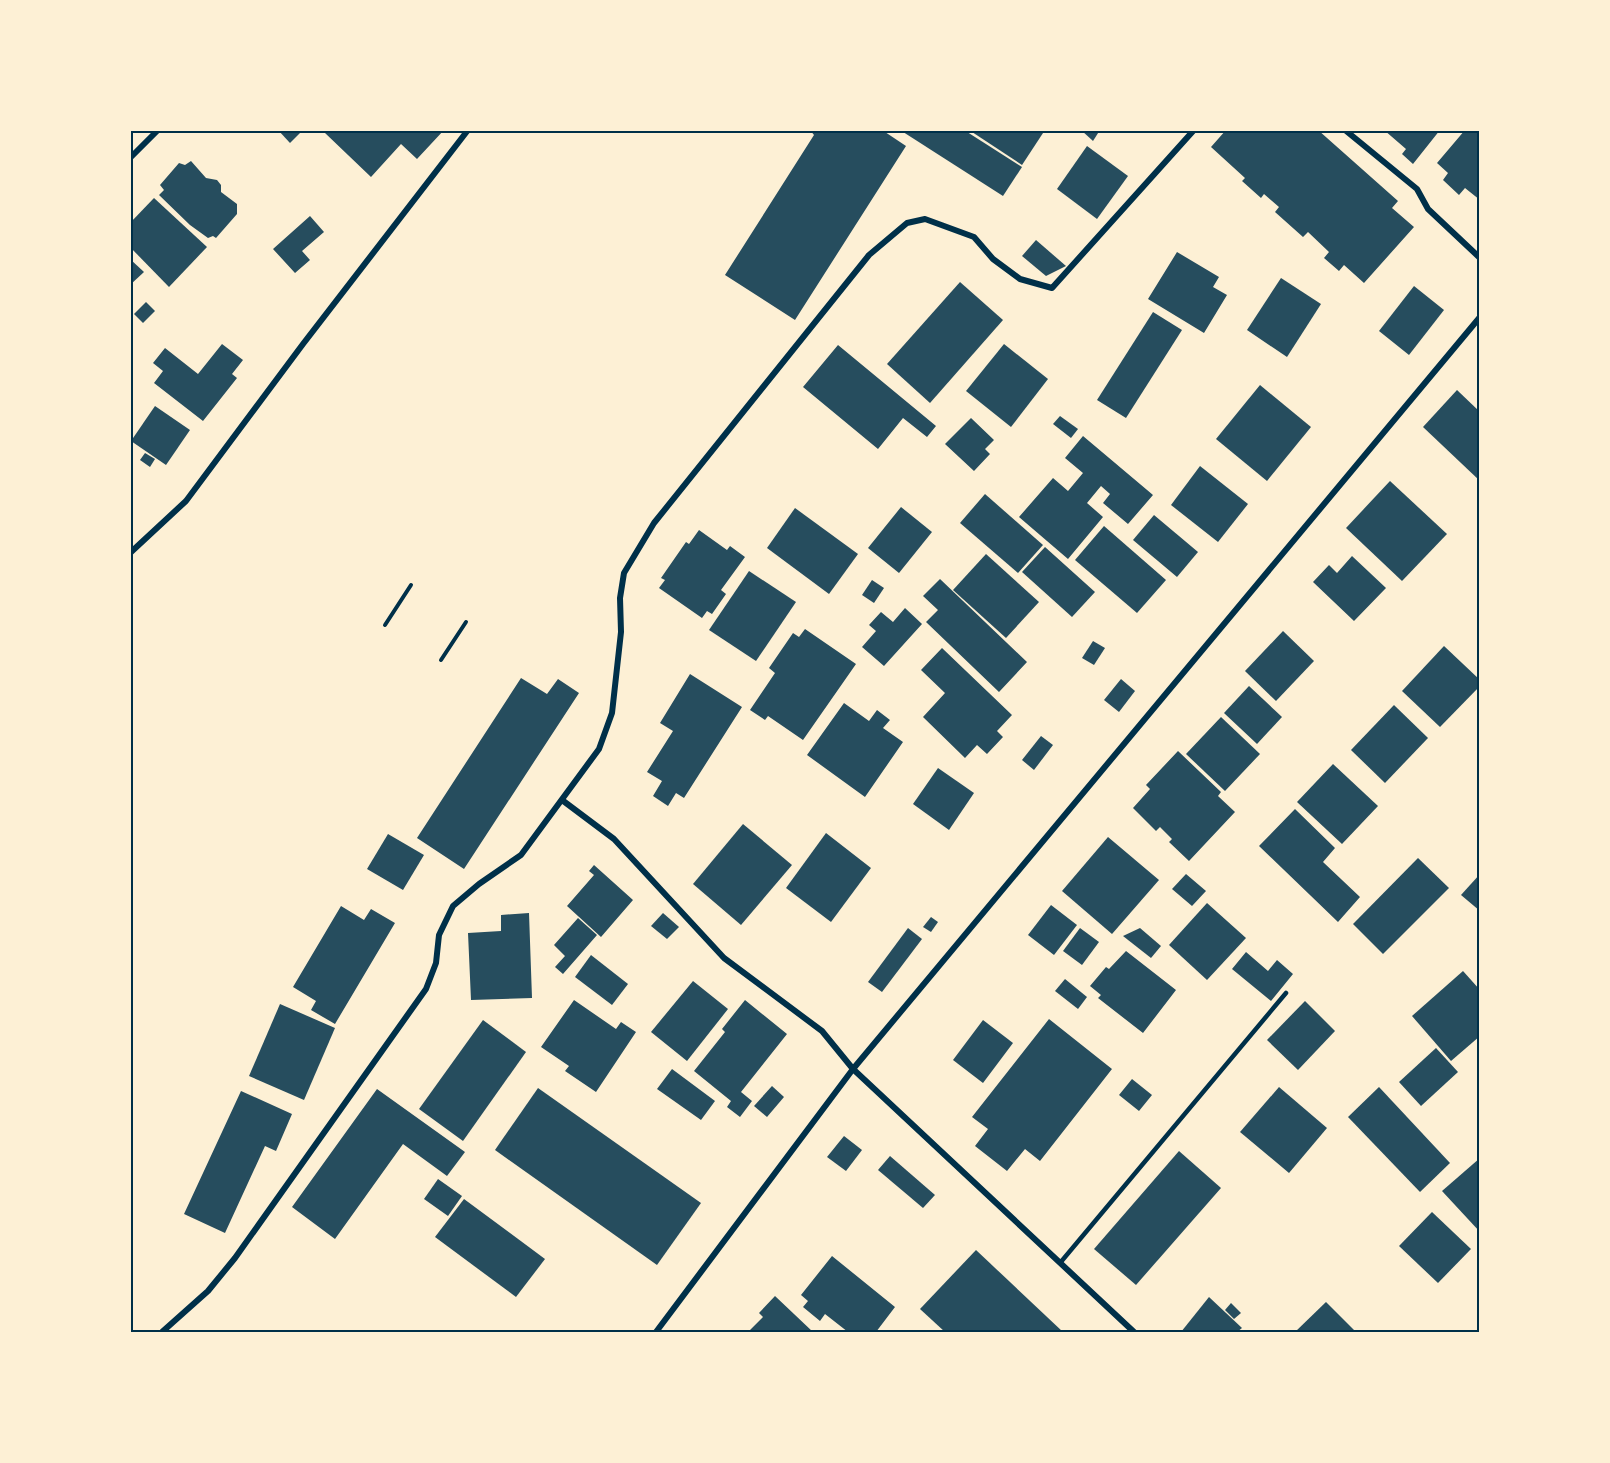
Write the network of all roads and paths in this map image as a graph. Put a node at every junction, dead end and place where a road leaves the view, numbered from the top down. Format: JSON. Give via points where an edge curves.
{"nodes":[{"id":1,"x":158,"y":130,"type":"edge"},
{"id":2,"x":468,"y":130,"type":"edge"},
{"id":3,"x":1194,"y":130,"type":"edge"},
{"id":4,"x":1345,"y":130,"type":"edge"},
{"id":5,"x":130,"y":158,"type":"edge"},
{"id":6,"x":1479,"y":258,"type":"edge"},
{"id":7,"x":1479,"y":317,"type":"edge"},
{"id":8,"x":130,"y":553,"type":"edge"},
{"id":9,"x":411,"y":585,"type":"dead end"},
{"id":10,"x":466,"y":622,"type":"dead end"},
{"id":11,"x":385,"y":625,"type":"dead end"},
{"id":12,"x":441,"y":660,"type":"dead end"},
{"id":13,"x":562,"y":800,"type":"junction"},
{"id":14,"x":1286,"y":993,"type":"dead end"},
{"id":15,"x":853,"y":1069,"type":"junction"},
{"id":16,"x":1060,"y":1263,"type":"junction"},
{"id":17,"x":162,"y":1332,"type":"edge"},
{"id":18,"x":656,"y":1332,"type":"edge"},
{"id":19,"x":1134,"y":1332,"type":"edge"}],
"edges":[{"from":1,"to":5,"type":"street"},
{"from":2,"to":8,"type":"street","via":[[186,501]]},
{"from":3,"to":13,"type":"street","via":[[1053,288],[1020,279],[974,237],[925,219],[907,223],[869,255],[654,523],[624,573],[612,713],[599,749]]},
{"from":4,"to":6,"type":"street","via":[[1417,189],[1428,209]]},
{"from":7,"to":15,"type":"street"},
{"from":9,"to":11,"type":"path"},
{"from":10,"to":12,"type":"path"},
{"from":13,"to":15,"type":"street","via":[[614,839],[724,958],[822,1031]]},
{"from":13,"to":17,"type":"street","via":[[521,855],[453,906],[439,935],[436,963],[426,989],[235,1258],[208,1291]]},
{"from":14,"to":16,"type":"lane"},
{"from":15,"to":16,"type":"street"},
{"from":15,"to":18,"type":"street"},
{"from":16,"to":19,"type":"street"}]}
